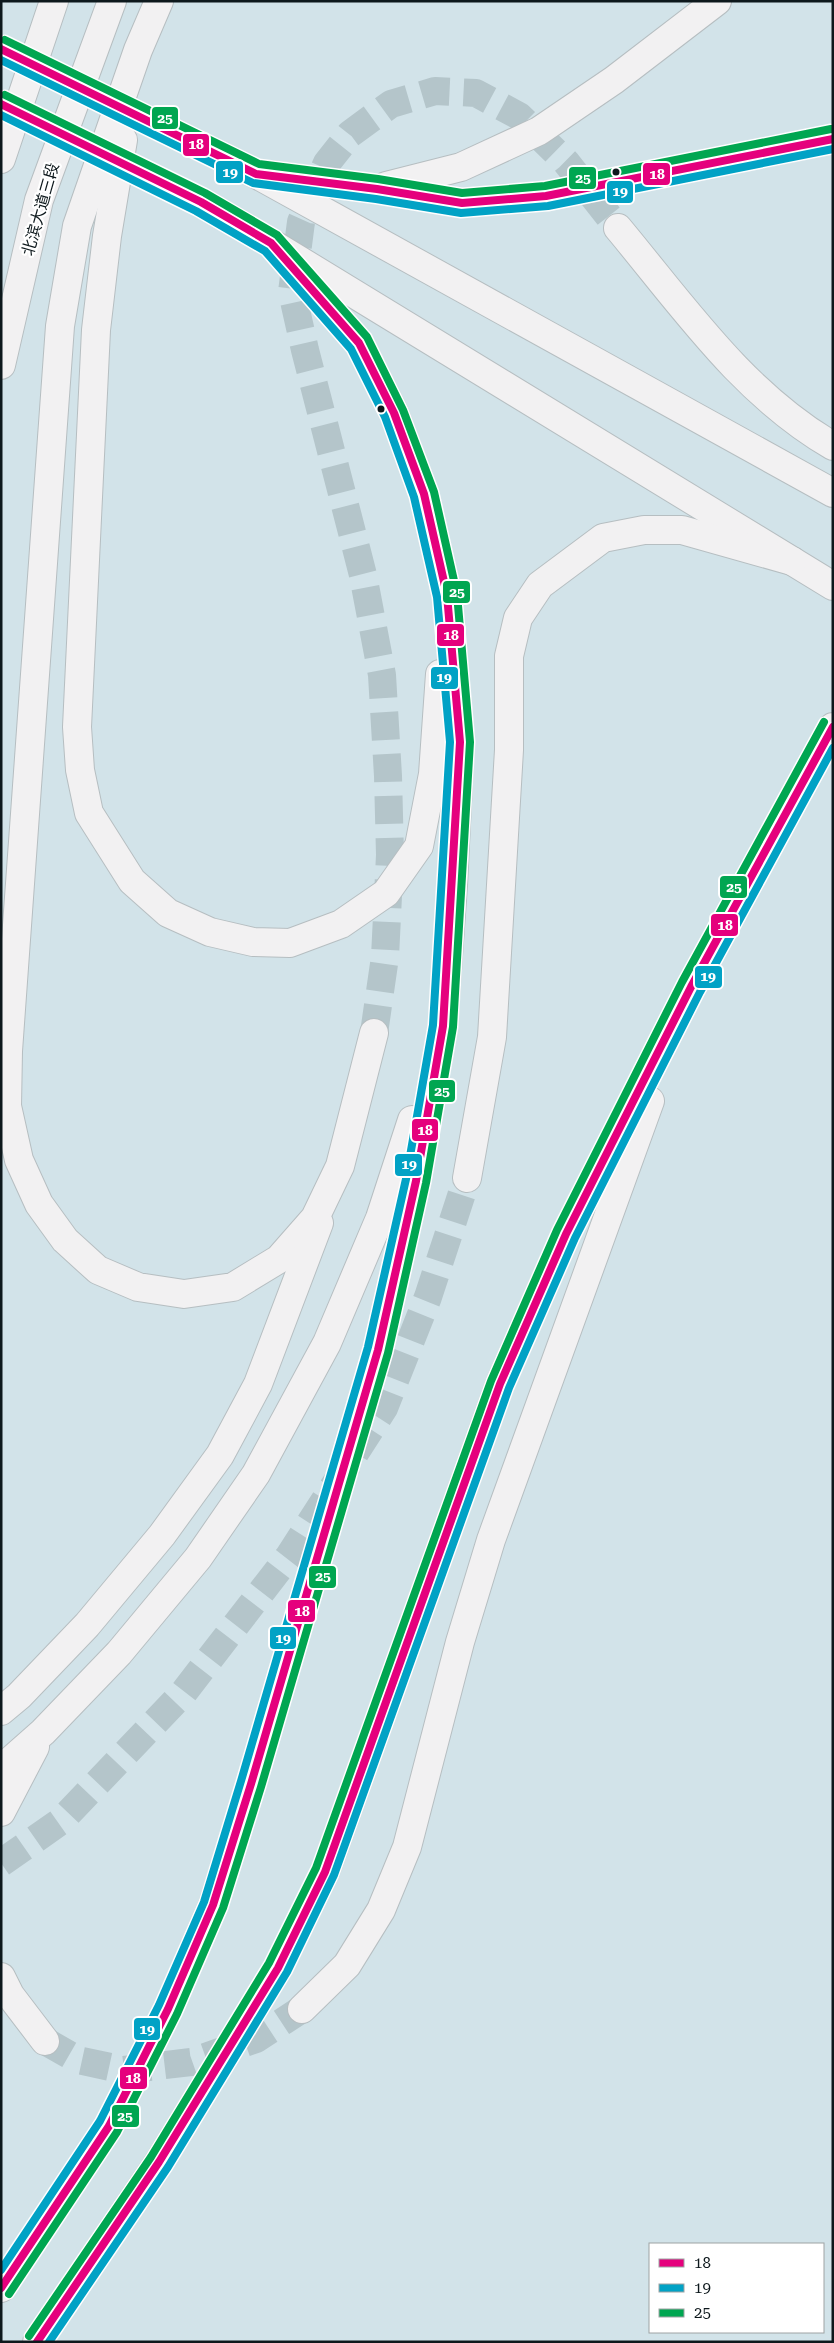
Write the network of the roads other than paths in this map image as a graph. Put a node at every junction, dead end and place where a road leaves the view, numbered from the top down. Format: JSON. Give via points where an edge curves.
{"nodes":[{"id":1,"x":54,"y":1,"type":"edge"},
{"id":2,"x":112,"y":1,"type":"edge"},
{"id":3,"x":159,"y":1,"type":"edge"},
{"id":4,"x":717,"y":1,"type":"edge"},
{"id":5,"x":1,"y":49,"type":"edge"},
{"id":6,"x":138,"y":50,"type":"junction"},
{"id":7,"x":1,"y":104,"type":"edge"},
{"id":8,"x":833,"y":139,"type":"edge"},
{"id":9,"x":1,"y":159,"type":"edge"},
{"id":10,"x":256,"y":174,"type":"junction"},
{"id":11,"x":377,"y":189,"type":"junction"},
{"id":12,"x":618,"y":228,"type":"tunnel mouth"},
{"id":13,"x":271,"y":243,"type":"junction"},
{"id":14,"x":1,"y":365,"type":"edge"},
{"id":15,"x":833,"y":446,"type":"edge"},
{"id":16,"x":833,"y":493,"type":"edge"},
{"id":17,"x":792,"y":560,"type":"junction"},
{"id":18,"x":833,"y":586,"type":"edge"},
{"id":19,"x":447,"y":595,"type":"junction"},
{"id":20,"x":833,"y":727,"type":"edge"},
{"id":21,"x":691,"y":987,"type":"junction"},
{"id":22,"x":442,"y":1026,"type":"junction"},
{"id":23,"x":374,"y":1033,"type":"tunnel mouth"},
{"id":24,"x":340,"y":1166,"type":"junction"},
{"id":25,"x":467,"y":1178,"type":"tunnel mouth"},
{"id":26,"x":1,"y":1711,"type":"edge"},
{"id":27,"x":43,"y":1732,"type":"junction"},
{"id":28,"x":1,"y":1769,"type":"edge"},
{"id":29,"x":1,"y":1812,"type":"edge"},
{"id":30,"x":1,"y":1977,"type":"edge"},
{"id":31,"x":302,"y":2009,"type":"tunnel mouth"},
{"id":32,"x":45,"y":2040,"type":"tunnel mouth"},
{"id":33,"x":1,"y":2288,"type":"edge"},
{"id":34,"x":37,"y":2342,"type":"edge"}],
"edges":[{"from":1,"to":9,"type":"main road"},
{"from":2,"to":14,"type":"main road","name":"北滨大道三段","via":[[39,200]]},
{"from":3,"to":6,"type":"main road"},
{"from":4,"to":11,"type":"main road","via":[[614,80],[539,131],[461,167]]},
{"from":5,"to":10,"type":"main road","bridge":true},
{"from":6,"to":19,"type":"main road","bridge":true,"via":[[107,236],[96,330],[77,727],[80,770],[89,813],[132,881],[168,912],[210,932],[253,942],[290,943],[340,924],[386,893],[419,846],[433,774]]},
{"from":6,"to":24,"type":"main road","bridge":true,"via":[[77,226],[60,326],[7,1106],[19,1160],[39,1204],[65,1240],[98,1270],[138,1287],[184,1294],[233,1286],[279,1259],[315,1218]]},
{"from":7,"to":13,"type":"main road","bridge":true,"via":[[201,202]]},
{"from":8,"to":11,"type":"main road","via":[[546,196],[462,203]]},
{"from":10,"to":11,"type":"main road"},
{"from":10,"to":16,"type":"main road"},
{"from":12,"to":15,"type":"main road","via":[[728,361],[773,403]]},
{"from":13,"to":17,"type":"main road"},
{"from":13,"to":19,"type":"main road","via":[[359,343],[394,413],[424,494]]},
{"from":17,"to":18,"type":"main road"},
{"from":17,"to":25,"type":"main road","via":[[682,530],[644,530],[603,538],[540,585],[518,618],[510,656],[509,750],[492,1037]]},
{"from":19,"to":22,"type":"main road","via":[[460,742]]},
{"from":20,"to":21,"type":"main road"},
{"from":21,"to":31,"type":"main road","via":[[491,1540],[460,1642],[407,1847],[381,1910],[347,1965]]},
{"from":21,"to":34,"type":"main road","via":[[566,1234],[500,1384],[325,1872],[278,1968],[159,2162]]},
{"from":22,"to":27,"type":"main road","via":[[380,1218],[327,1343],[256,1474],[198,1558],[119,1653]]},
{"from":22,"to":33,"type":"main road","via":[[416,1181],[378,1350],[252,1784],[213,1905],[168,2009],[109,2126]]},
{"from":23,"to":24,"type":"main road"},
{"from":24,"to":26,"type":"main road","via":[[258,1384],[220,1455],[162,1535],[87,1625]]},
{"from":27,"to":28,"type":"main road"},
{"from":27,"to":29,"type":"main road"},
{"from":30,"to":32,"type":"main road","via":[[10,1995]]}]}
